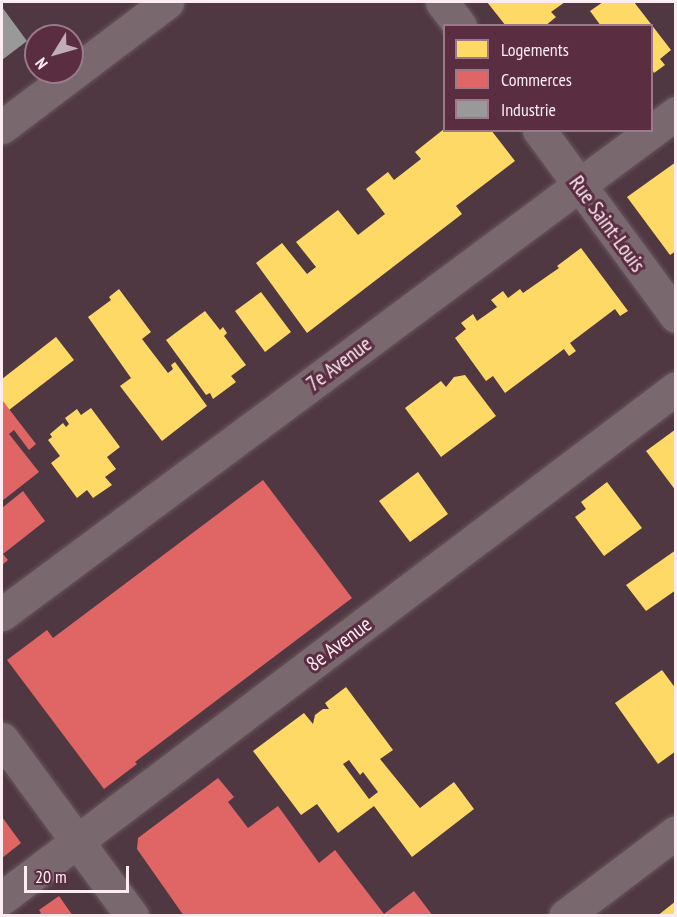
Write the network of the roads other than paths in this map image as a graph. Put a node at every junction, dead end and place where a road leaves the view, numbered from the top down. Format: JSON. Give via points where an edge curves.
{"nodes":[{"id":1,"x":167,"y":2,"type":"edge"},
{"id":2,"x":442,"y":2,"type":"edge"},
{"id":3,"x":458,"y":24,"type":"edge"},
{"id":4,"x":675,"y":113,"type":"edge"},
{"id":5,"x":2,"y":127,"type":"edge"},
{"id":6,"x":653,"y":130,"type":"edge"},
{"id":7,"x":540,"y":132,"type":"edge"},
{"id":8,"x":650,"y":132,"type":"edge"},
{"id":9,"x":579,"y":186,"type":"junction"},
{"id":10,"x":675,"y":316,"type":"edge"},
{"id":11,"x":675,"y":388,"type":"edge"},
{"id":12,"x":2,"y":614,"type":"edge"},
{"id":13,"x":2,"y":739,"type":"edge"},
{"id":14,"x":675,"y":832,"type":"edge"},
{"id":15,"x":78,"y":842,"type":"junction"},
{"id":16,"x":2,"y":898,"type":"edge"},
{"id":17,"x":132,"y":915,"type":"edge"},
{"id":18,"x":565,"y":915,"type":"edge"}],
"edges":[{"from":1,"to":5,"type":"street"},
{"from":2,"to":3,"type":"street"},
{"from":4,"to":6,"type":"street","name":"7e Avenue"},
{"from":7,"to":9,"type":"street","name":"Rue Saint-Louis"},
{"from":8,"to":9,"type":"street","name":"7e Avenue"},
{"from":9,"to":10,"type":"street","name":"Rue Saint-Louis"},
{"from":9,"to":12,"type":"street","name":"7e Avenue"},
{"from":11,"to":15,"type":"street","name":"8e Avenue"},
{"from":13,"to":15,"type":"street"},
{"from":14,"to":18,"type":"street"},
{"from":15,"to":16,"type":"street","name":"8e Avenue"},
{"from":15,"to":17,"type":"street"}]}
